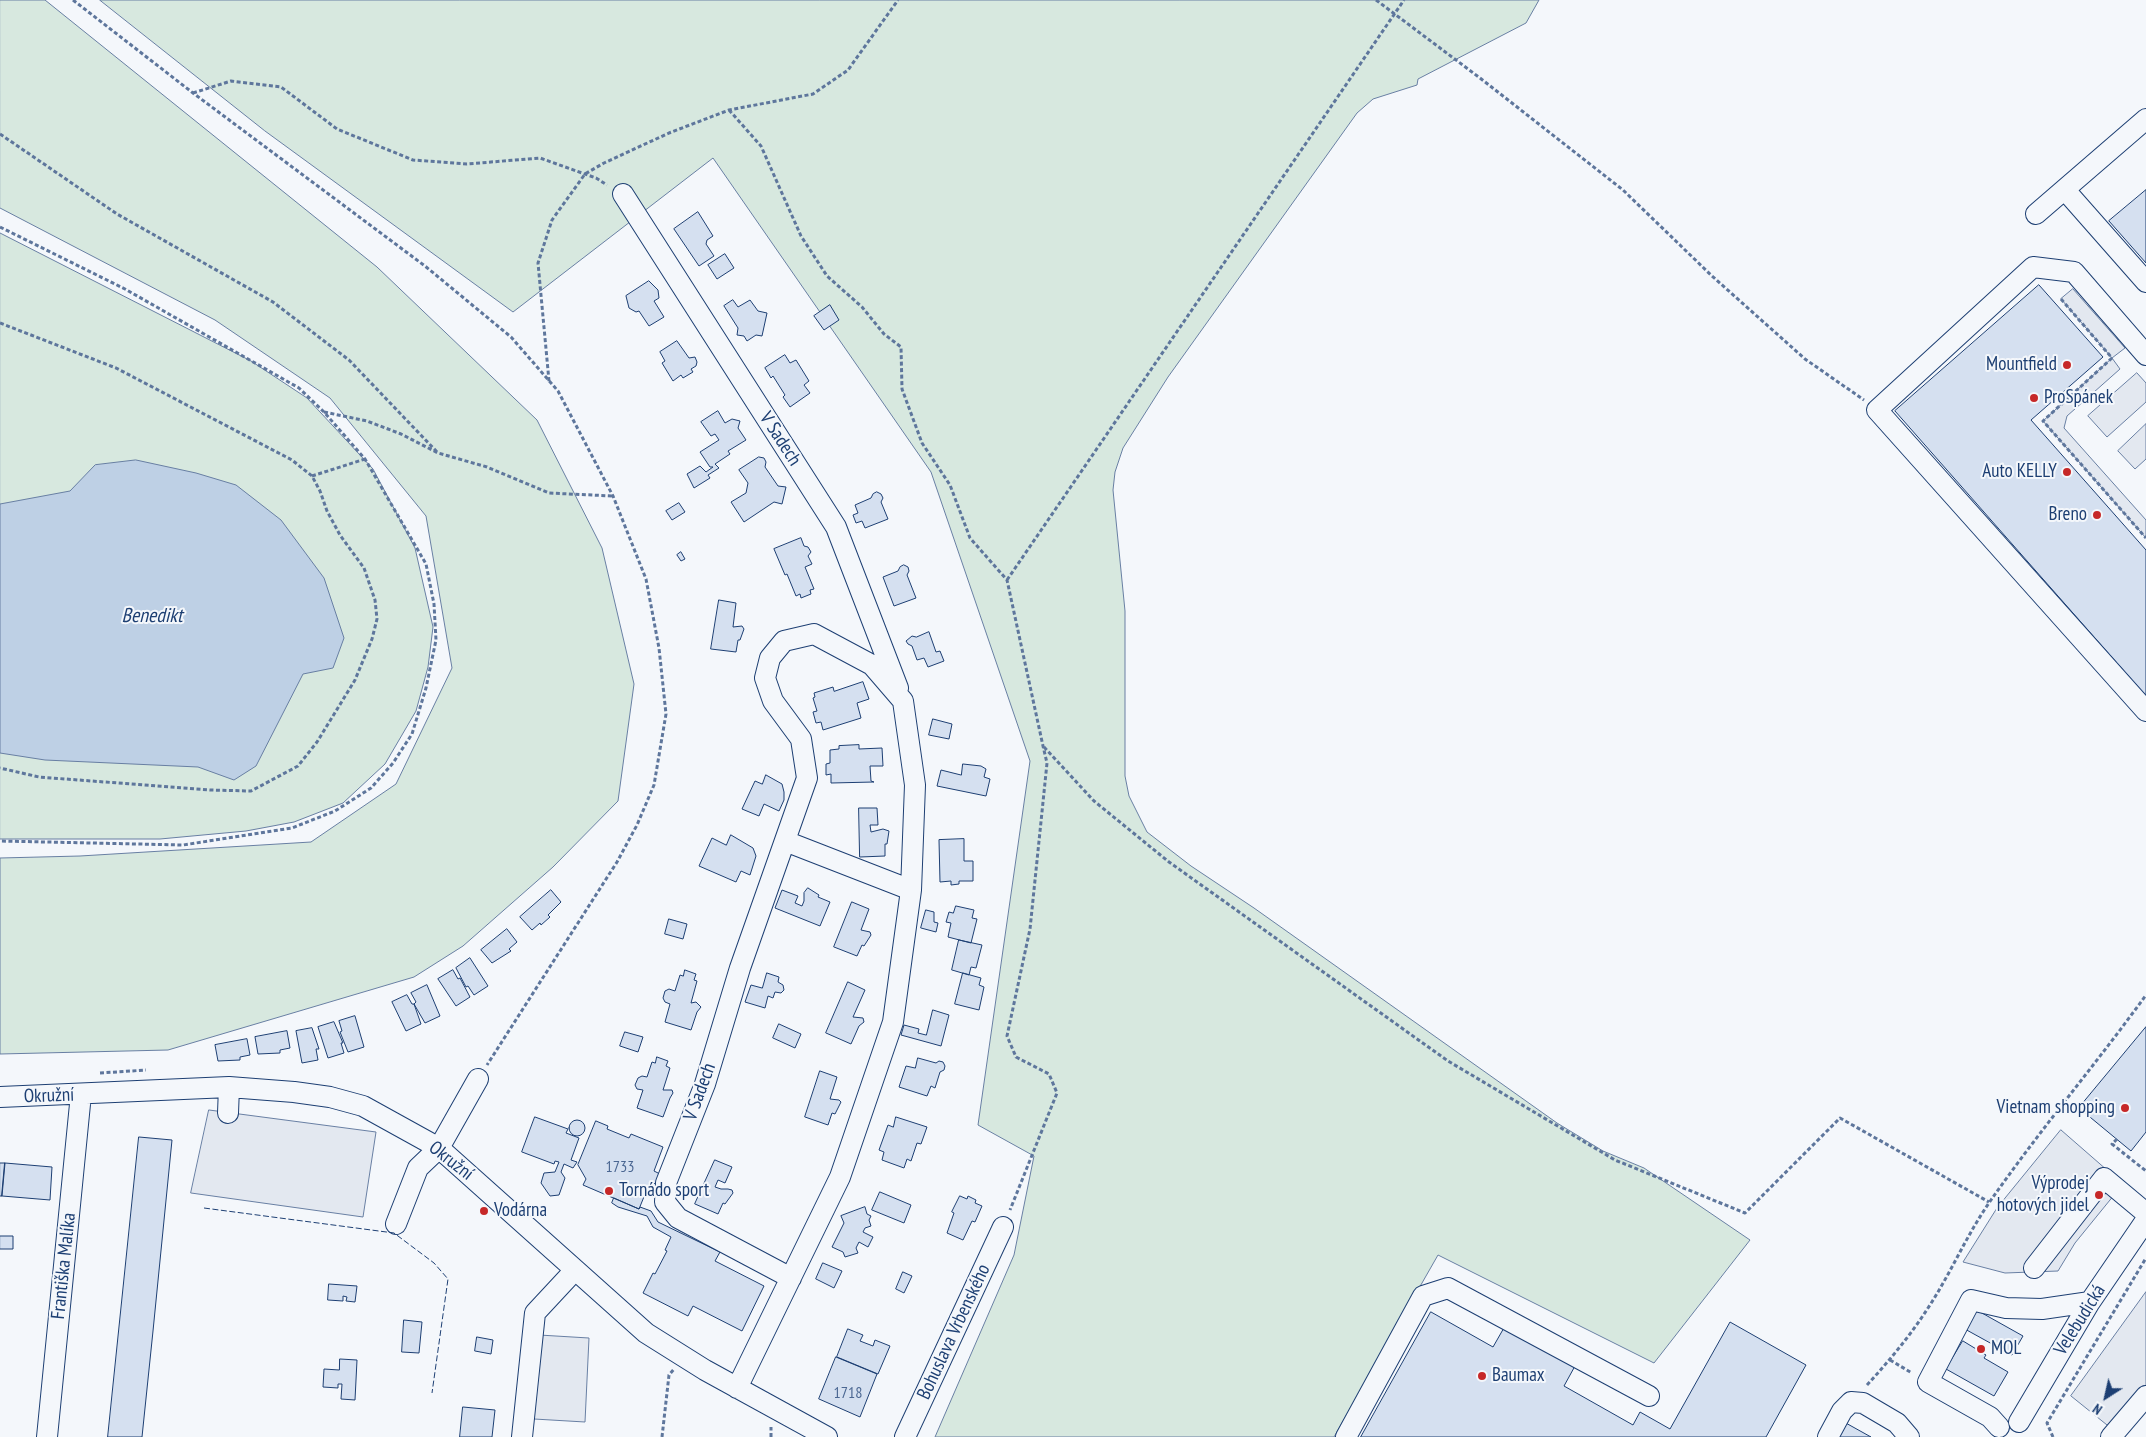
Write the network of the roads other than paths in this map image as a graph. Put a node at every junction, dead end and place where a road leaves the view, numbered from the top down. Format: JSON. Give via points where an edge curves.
{"nodes":[{"id":1,"x":2146,"y":119,"type":"edge"},
{"id":2,"x":2065,"y":190,"type":"junction"},
{"id":3,"x":623,"y":194,"type":"road end"},
{"id":4,"x":2036,"y":214,"type":"dead end"},
{"id":5,"x":2146,"y":282,"type":"edge"},
{"id":6,"x":2146,"y":356,"type":"edge"},
{"id":7,"x":904,"y":701,"type":"junction"},
{"id":8,"x":2146,"y":711,"type":"edge"},
{"id":9,"x":785,"y":841,"type":"junction"},
{"id":10,"x":911,"y":890,"type":"junction"},
{"id":11,"x":478,"y":1079,"type":"road end"},
{"id":12,"x":229,"y":1087,"type":"junction"},
{"id":13,"x":81,"y":1094,"type":"junction"},
{"id":14,"x":0,"y":1098,"type":"edge"},
{"id":15,"x":228,"y":1113,"type":"dead end"},
{"id":16,"x":438,"y":1148,"type":"junction"},
{"id":17,"x":2146,"y":1213,"type":"edge"},
{"id":18,"x":2146,"y":1220,"type":"edge"},
{"id":19,"x":396,"y":1224,"type":"dead end"},
{"id":20,"x":1003,"y":1227,"type":"road end"},
{"id":21,"x":2034,"y":1268,"type":"dead end"},
{"id":22,"x":575,"y":1270,"type":"junction"},
{"id":23,"x":790,"y":1278,"type":"junction"},
{"id":24,"x":2090,"y":1302,"type":"junction"},
{"id":25,"x":737,"y":1388,"type":"junction"},
{"id":26,"x":1649,"y":1396,"type":"dead end"},
{"id":27,"x":2146,"y":1396,"type":"edge"},
{"id":28,"x":2024,"y":1430,"type":"edge"},
{"id":29,"x":1997,"y":1432,"type":"edge"},
{"id":30,"x":525,"y":1434,"type":"edge"},
{"id":31,"x":47,"y":1437,"type":"edge"},
{"id":32,"x":827,"y":1437,"type":"edge"},
{"id":33,"x":905,"y":1437,"type":"edge"},
{"id":34,"x":1346,"y":1437,"type":"edge"},
{"id":35,"x":1828,"y":1437,"type":"edge"},
{"id":36,"x":1909,"y":1437,"type":"edge"},
{"id":37,"x":2111,"y":1437,"type":"edge"}],
"edges":[{"from":1,"to":2,"type":"street"},
{"from":2,"to":4,"type":"street"},
{"from":2,"to":5,"type":"street"},
{"from":3,"to":7,"type":"street","name":"V Sadech","via":[[836,527]]},
{"from":6,"to":8,"type":"street","via":[[2074,272],[2033,267],[1877,410]]},
{"from":7,"to":9,"type":"street","name":"V Sadech","via":[[872,665],[814,634],[784,641],[770,658],[765,678],[773,701],[802,739],[807,778]]},
{"from":7,"to":10,"type":"street","name":"V Sadech","via":[[914,785]]},
{"from":9,"to":10,"type":"street"},
{"from":9,"to":23,"type":"street","name":"V Sadech","via":[[740,968],[704,1084],[666,1183],[665,1202],[678,1218]]},
{"from":10,"to":23,"type":"street","name":"V Sadech","via":[[893,1022],[840,1177]]},
{"from":11,"to":16,"type":"street"},
{"from":12,"to":13,"type":"street","name":"Okružní"},
{"from":12,"to":15,"type":"street"},
{"from":12,"to":16,"type":"street","name":"Okružní","via":[[330,1097],[363,1106]]},
{"from":13,"to":14,"type":"street","name":"Okružní"},
{"from":13,"to":31,"type":"street","name":"Františka Malíka"},
{"from":16,"to":19,"type":"street","via":[[418,1168]]},
{"from":16,"to":22,"type":"street","name":"Okružní"},
{"from":17,"to":21,"type":"street","via":[[2104,1178]]},
{"from":18,"to":24,"type":"street","name":"Velebudická"},
{"from":20,"to":33,"type":"street","name":"Bohuslava Vrbenského"},
{"from":22,"to":25,"type":"street","name":"Okružní","via":[[646,1333]]},
{"from":22,"to":30,"type":"street","via":[[535,1313]]},
{"from":23,"to":25,"type":"street","name":"V Sadech"},
{"from":24,"to":28,"type":"street","name":"Velebudická"},
{"from":24,"to":29,"type":"street","via":[[2042,1309],[2006,1308],[1971,1300],[1928,1382],[1990,1417]]},
{"from":25,"to":32,"type":"street","name":"Okružní"},
{"from":26,"to":34,"type":"street","via":[[1448,1288],[1423,1296]]},
{"from":27,"to":37,"type":"street"},
{"from":28,"to":29,"type":"street","via":[[2008,1421]]},
{"from":35,"to":36,"type":"street","via":[[1842,1411],[1851,1402],[1863,1403],[1897,1423]]}]}
